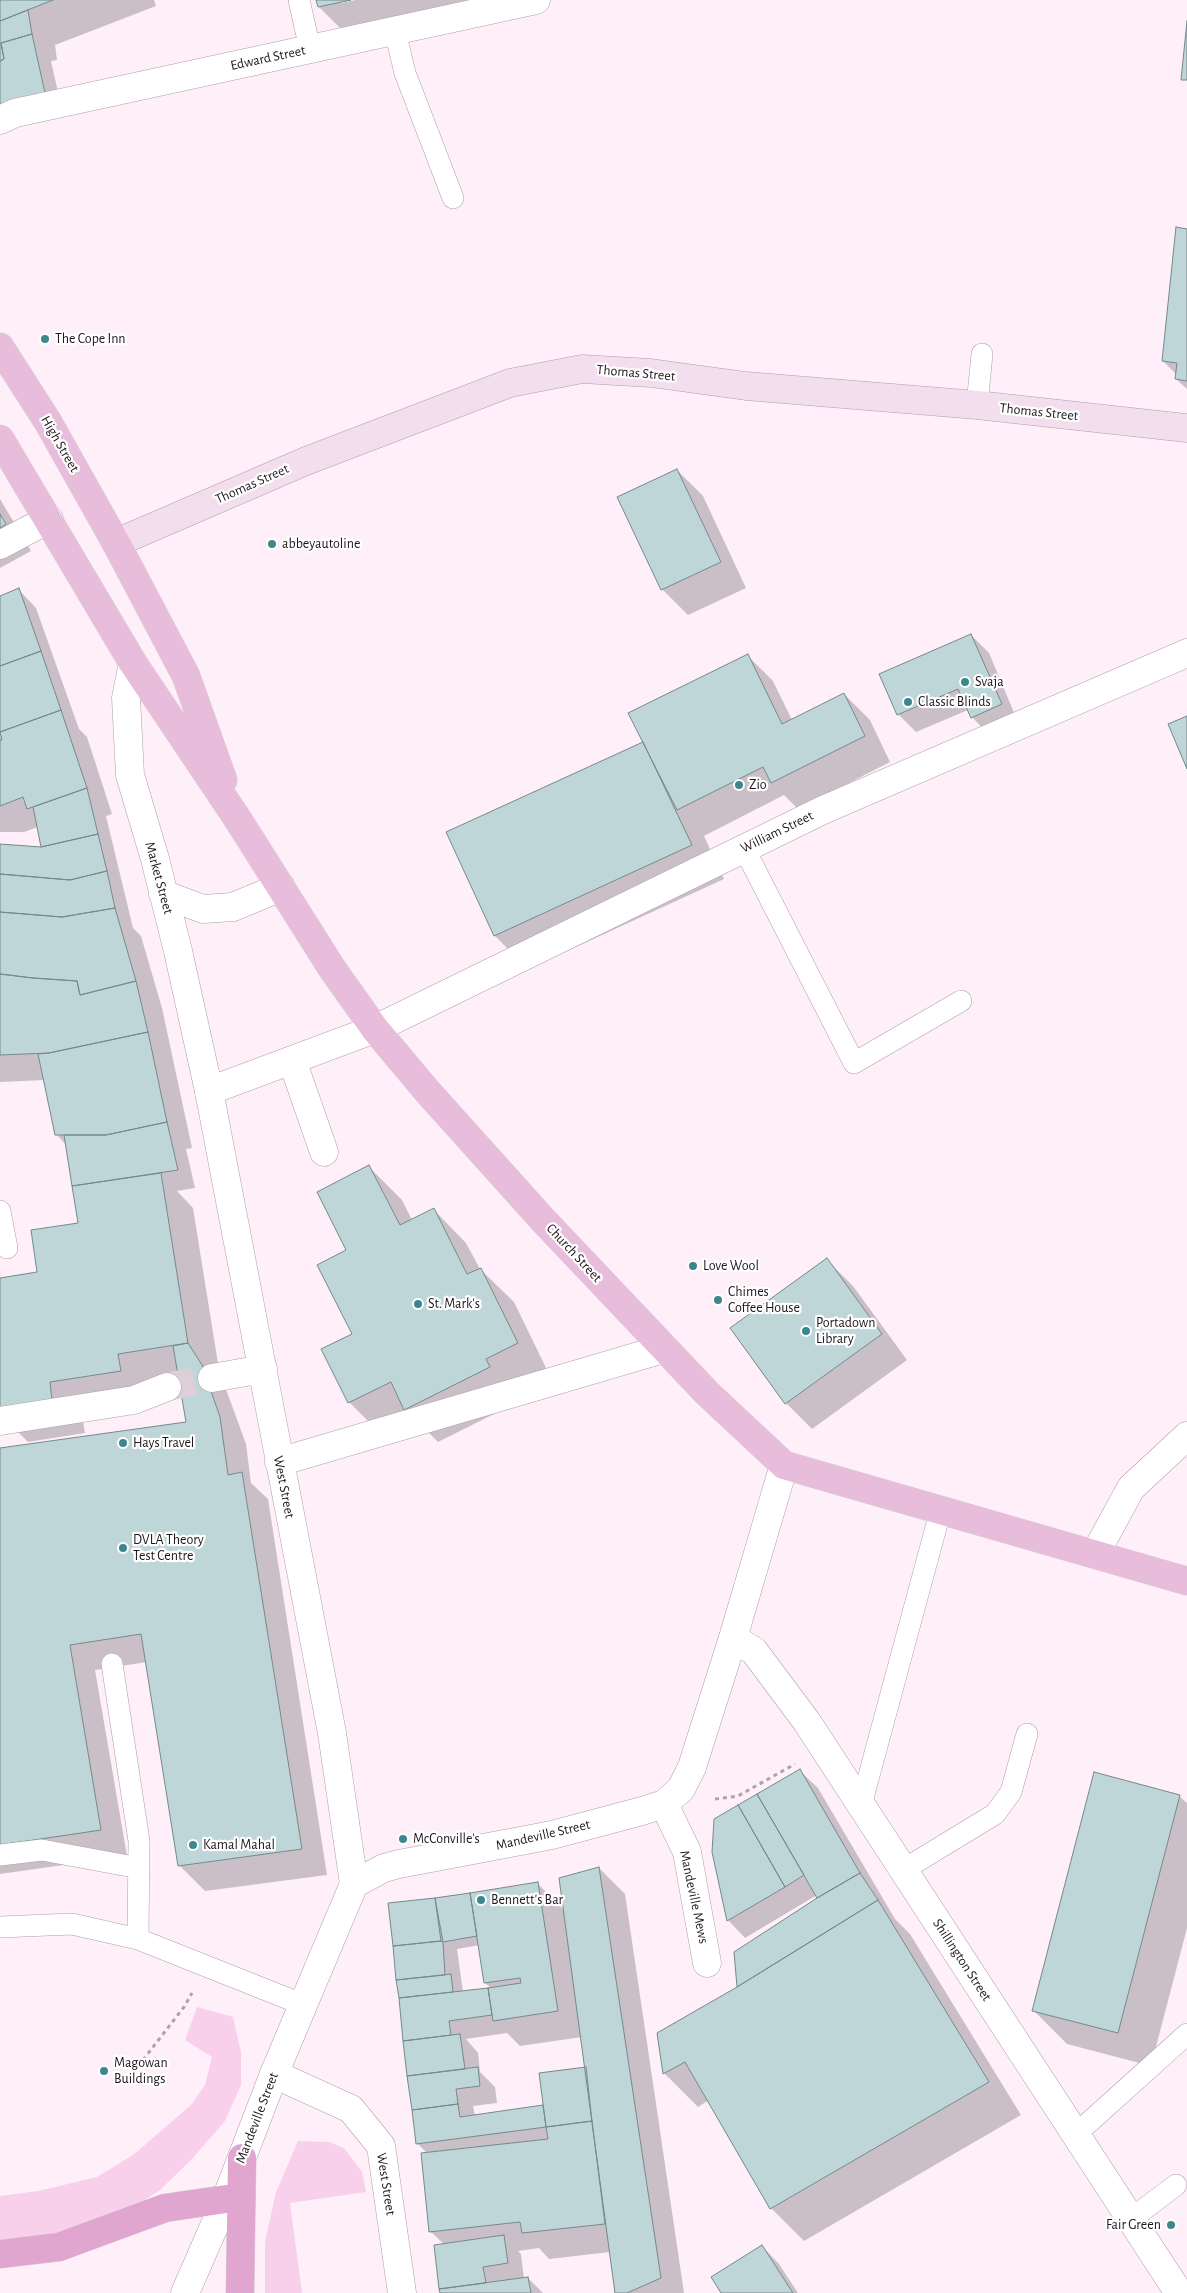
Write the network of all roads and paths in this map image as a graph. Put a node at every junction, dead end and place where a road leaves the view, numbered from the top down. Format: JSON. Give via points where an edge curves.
{"nodes":[{"id":1,"x":299,"y":0,"type":"edge"},
{"id":2,"x":536,"y":0,"type":"edge"},
{"id":3,"x":395,"y":31,"type":"junction"},
{"id":4,"x":310,"y":49,"type":"junction"},
{"id":5,"x":0,"y":120,"type":"edge"},
{"id":6,"x":453,"y":198,"type":"dead end"},
{"id":7,"x":0,"y":347,"type":"edge"},
{"id":8,"x":982,"y":354,"type":"dead end"},
{"id":9,"x":976,"y":405,"type":"junction"},
{"id":10,"x":1187,"y":428,"type":"edge"},
{"id":11,"x":0,"y":439,"type":"edge"},
{"id":12,"x":49,"y":519,"type":"junction"},
{"id":13,"x":116,"y":543,"type":"junction"},
{"id":14,"x":0,"y":545,"type":"edge"},
{"id":15,"x":1187,"y":653,"type":"edge"},
{"id":16,"x":133,"y":663,"type":"junction"},
{"id":17,"x":237,"y":818,"type":"junction"},
{"id":18,"x":744,"y":848,"type":"junction"},
{"id":19,"x":281,"y":887,"type":"junction"},
{"id":20,"x":163,"y":894,"type":"junction"},
{"id":21,"x":961,"y":1001,"type":"dead end"},
{"id":22,"x":375,"y":1030,"type":"junction"},
{"id":23,"x":292,"y":1060,"type":"junction"},
{"id":24,"x":209,"y":1091,"type":"junction"},
{"id":25,"x":324,"y":1152,"type":"dead end"},
{"id":26,"x":0,"y":1211,"type":"edge"},
{"id":27,"x":6,"y":1248,"type":"dead end"},
{"id":28,"x":664,"y":1349,"type":"junction"},
{"id":29,"x":263,"y":1369,"type":"junction"},
{"id":30,"x":212,"y":1378,"type":"tunnel mouth"},
{"id":31,"x":167,"y":1387,"type":"tunnel mouth"},
{"id":32,"x":0,"y":1421,"type":"edge"},
{"id":33,"x":1187,"y":1436,"type":"edge"},
{"id":34,"x":279,"y":1462,"type":"junction"},
{"id":35,"x":784,"y":1465,"type":"junction"},
{"id":36,"x":942,"y":1510,"type":"junction"},
{"id":37,"x":1095,"y":1554,"type":"junction"},
{"id":38,"x":1187,"y":1582,"type":"edge"},
{"id":39,"x":733,"y":1638,"type":"junction"},
{"id":40,"x":112,"y":1664,"type":"dead end"},
{"id":41,"x":1027,"y":1734,"type":"dead end"},
{"id":42,"x":824,"y":1748,"type":"junction"},
{"id":43,"x":664,"y":1804,"type":"junction"},
{"id":44,"x":861,"y":1805,"type":"junction"},
{"id":45,"x":349,"y":1852,"type":"junction"},
{"id":46,"x":0,"y":1855,"type":"edge"},
{"id":47,"x":139,"y":1868,"type":"junction"},
{"id":48,"x":384,"y":1868,"type":"junction"},
{"id":49,"x":903,"y":1870,"type":"junction"},
{"id":50,"x":354,"y":1884,"type":"junction"},
{"id":51,"x":0,"y":1927,"type":"edge"},
{"id":52,"x":138,"y":1939,"type":"junction"},
{"id":53,"x":708,"y":1963,"type":"dead end"},
{"id":54,"x":204,"y":1967,"type":"junction"},
{"id":55,"x":304,"y":2005,"type":"junction"},
{"id":56,"x":1187,"y":2034,"type":"edge"},
{"id":57,"x":143,"y":2060,"type":"dead end"},
{"id":58,"x":274,"y":2074,"type":"junction"},
{"id":59,"x":1076,"y":2134,"type":"junction"},
{"id":60,"x":242,"y":2158,"type":"junction"},
{"id":61,"x":1176,"y":2185,"type":"dead end"},
{"id":62,"x":226,"y":2199,"type":"junction"},
{"id":63,"x":1131,"y":2219,"type":"junction"},
{"id":64,"x":0,"y":2254,"type":"edge"},
{"id":65,"x":185,"y":2293,"type":"edge"},
{"id":66,"x":240,"y":2293,"type":"edge"},
{"id":67,"x":402,"y":2293,"type":"edge"},
{"id":68,"x":1179,"y":2293,"type":"edge"}],
"edges":[{"from":1,"to":4,"type":"lane"},
{"from":2,"to":3,"type":"street","name":"Edward Street"},
{"from":3,"to":4,"type":"street","name":"Edward Street"},
{"from":3,"to":6,"type":"lane","via":[[405,73]]},
{"from":4,"to":5,"type":"street","name":"Edward Street","via":[[15,113]]},
{"from":7,"to":13,"type":"main road","name":"High Street","via":[[48,422]]},
{"from":8,"to":9,"type":"lane"},
{"from":9,"to":10,"type":"main road","name":"Thomas Street"},
{"from":9,"to":13,"type":"main road","name":"Thomas Street","via":[[582,369],[510,383],[306,461]]},
{"from":11,"to":12,"type":"main road"},
{"from":12,"to":14,"type":"street"},
{"from":12,"to":16,"type":"main road"},
{"from":13,"to":17,"type":"main road","via":[[186,676]]},
{"from":15,"to":18,"type":"street","name":"William Street","via":[[823,810]]},
{"from":16,"to":17,"type":"main road"},
{"from":16,"to":20,"type":"street","name":"Market Street","via":[[126,698],[130,774]]},
{"from":17,"to":19,"type":"main road"},
{"from":18,"to":21,"type":"lane","via":[[854,1063]]},
{"from":18,"to":22,"type":"street","name":"William Street"},
{"from":19,"to":20,"type":"street","via":[[233,908],[203,909]]},
{"from":19,"to":22,"type":"main road"},
{"from":20,"to":24,"type":"street","name":"Market Street"},
{"from":22,"to":23,"type":"street","name":"William Street"},
{"from":22,"to":28,"type":"main road","name":"Church Street","via":[[537,1213]]},
{"from":23,"to":24,"type":"street","name":"William Street"},
{"from":23,"to":25,"type":"street"},
{"from":24,"to":29,"type":"street","name":"West Street"},
{"from":26,"to":27,"type":"lane"},
{"from":28,"to":34,"type":"street"},
{"from":28,"to":35,"type":"main road","name":"Church Street"},
{"from":29,"to":30,"type":"street"},
{"from":29,"to":34,"type":"street","name":"West Street"},
{"from":31,"to":32,"type":"street","via":[[134,1400]]},
{"from":33,"to":37,"type":"street","via":[[1130,1488]]},
{"from":34,"to":45,"type":"street","name":"West Street","via":[[332,1733]]},
{"from":35,"to":36,"type":"main road"},
{"from":35,"to":39,"type":"street","name":"Mandeville Street"},
{"from":36,"to":37,"type":"main road"},
{"from":36,"to":44,"type":"lane"},
{"from":37,"to":38,"type":"main road"},
{"from":39,"to":42,"type":"street","name":"Shillington Street","via":[[754,1651]]},
{"from":39,"to":43,"type":"street","name":"Mandeville Street","via":[[692,1767],[681,1789]]},
{"from":40,"to":47,"type":"lane","via":[[138,1841]]},
{"from":41,"to":49,"type":"lane","via":[[1011,1792],[995,1814]]},
{"from":42,"to":43,"type":"path","via":[[738,1796]]},
{"from":42,"to":44,"type":"street","name":"Shillington Street"},
{"from":43,"to":48,"type":"street","name":"Mandeville Street","via":[[552,1835]]},
{"from":43,"to":53,"type":"street","name":"Mandeville Mews","via":[[687,1852]]},
{"from":44,"to":49,"type":"street","name":"Shillington Street"},
{"from":45,"to":48,"type":"street"},
{"from":45,"to":50,"type":"street","name":"West Street"},
{"from":46,"to":47,"type":"lane","via":[[42,1850]]},
{"from":47,"to":52,"type":"lane"},
{"from":48,"to":50,"type":"street","name":"Mandeville Street"},
{"from":49,"to":59,"type":"street","name":"Shillington Street"},
{"from":50,"to":55,"type":"street","name":"Mandeville Street"},
{"from":51,"to":52,"type":"lane","via":[[72,1924]]},
{"from":52,"to":54,"type":"lane"},
{"from":54,"to":55,"type":"lane"},
{"from":54,"to":57,"type":"path","via":[[184,2007]]},
{"from":55,"to":58,"type":"street","name":"Mandeville Street"},
{"from":56,"to":59,"type":"lane"},
{"from":58,"to":60,"type":"street","name":"Mandeville Street"},
{"from":58,"to":67,"type":"street","name":"West Street","via":[[351,2108],[381,2146]]},
{"from":59,"to":63,"type":"street","name":"Shillington Street"},
{"from":60,"to":62,"type":"street","name":"Mandeville Street"},
{"from":60,"to":66,"type":"highway"},
{"from":61,"to":63,"type":"lane"},
{"from":62,"to":64,"type":"highway","via":[[165,2208],[59,2247]]},
{"from":62,"to":65,"type":"street","name":"Mandeville Street"},
{"from":63,"to":68,"type":"street","name":"Shillington Street"}]}
